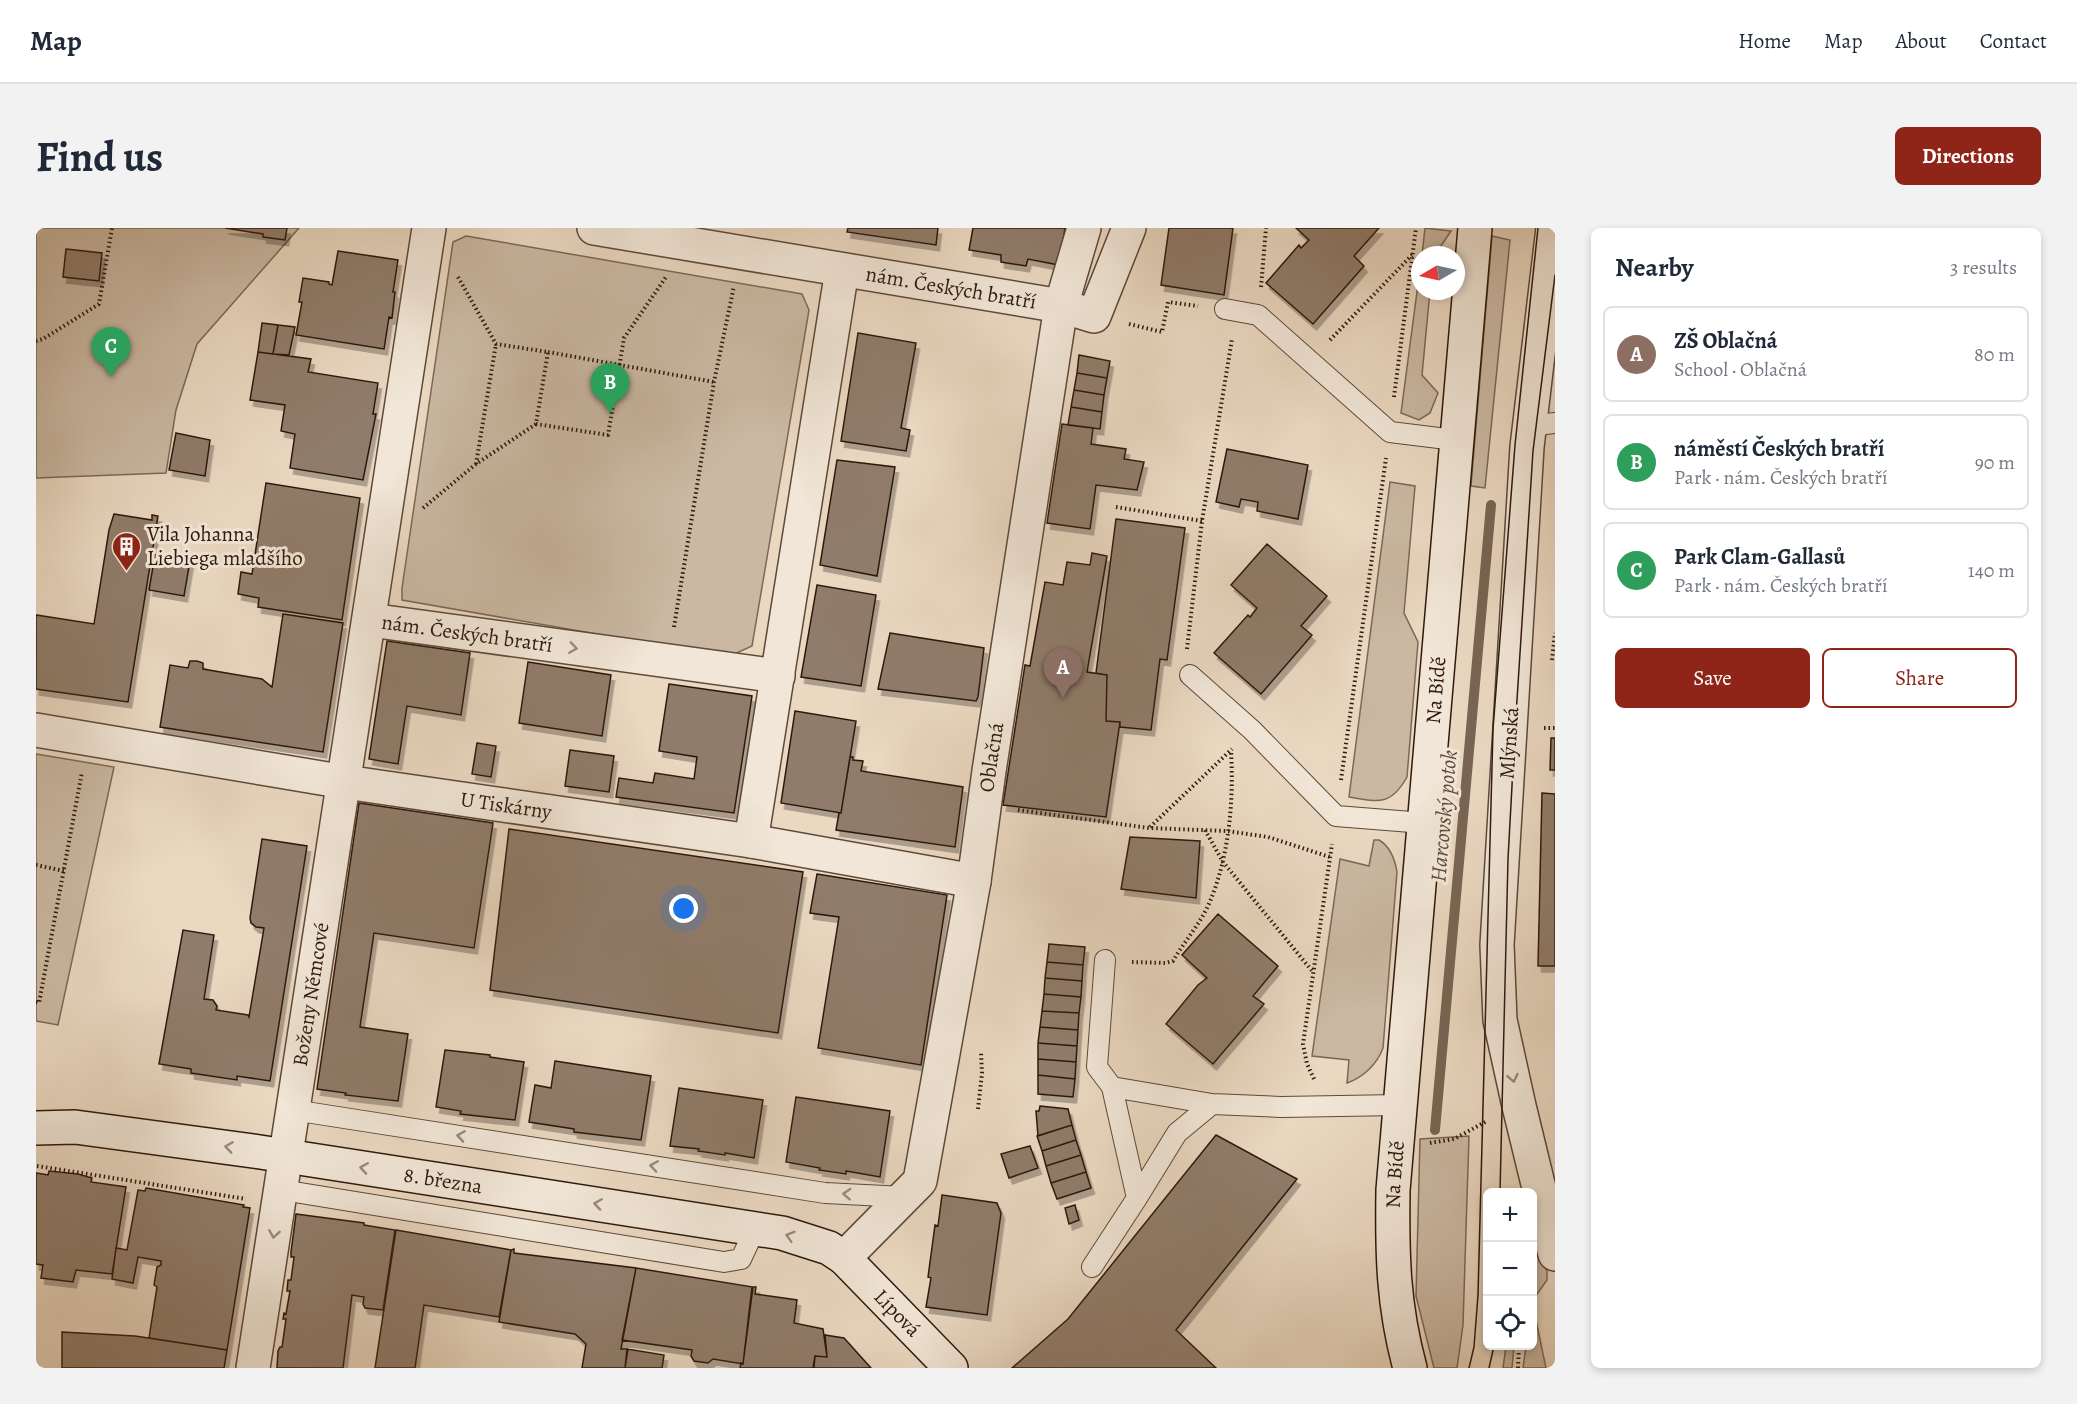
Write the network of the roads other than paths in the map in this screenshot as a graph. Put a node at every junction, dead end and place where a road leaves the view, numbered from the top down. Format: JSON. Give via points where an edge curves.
{"nodes":[{"id":1,"x":594,"y":228,"type":"edge"},
{"id":2,"x":1084,"y":228,"type":"edge"},
{"id":3,"x":1129,"y":228,"type":"edge"},
{"id":4,"x":1475,"y":228,"type":"edge"},
{"id":5,"x":1553,"y":228,"type":"edge"},
{"id":6,"x":427,"y":244,"type":"edge"},
{"id":7,"x":842,"y":270,"type":"junction"},
{"id":8,"x":1060,"y":306,"type":"junction"},
{"id":9,"x":1231,"y":310,"type":"road end"},
{"id":10,"x":1542,"y":424,"type":"edge"},
{"id":11,"x":1455,"y":440,"type":"junction"},
{"id":12,"x":370,"y":620,"type":"junction"},
{"id":13,"x":1190,"y":675,"type":"road end"},
{"id":14,"x":778,"y":676,"type":"junction"},
{"id":15,"x":36,"y":730,"type":"edge"},
{"id":16,"x":345,"y":782,"type":"junction"},
{"id":17,"x":1424,"y":823,"type":"junction"},
{"id":18,"x":752,"y":841,"type":"junction"},
{"id":19,"x":975,"y":881,"type":"junction"},
{"id":20,"x":1104,"y":960,"type":"road end"},
{"id":21,"x":1112,"y":1088,"type":"junction"},
{"id":22,"x":1212,"y":1104,"type":"junction"},
{"id":23,"x":1400,"y":1105,"type":"junction"},
{"id":24,"x":293,"y":1110,"type":"junction"},
{"id":25,"x":36,"y":1128,"type":"edge"},
{"id":26,"x":287,"y":1156,"type":"junction"},
{"id":27,"x":282,"y":1190,"type":"junction"},
{"id":28,"x":905,"y":1197,"type":"junction"},
{"id":29,"x":1137,"y":1198,"type":"junction"},
{"id":30,"x":755,"y":1229,"type":"junction"},
{"id":31,"x":1555,"y":1254,"type":"edge"},
{"id":32,"x":844,"y":1258,"type":"junction"},
{"id":33,"x":1092,"y":1267,"type":"dead end"},
{"id":34,"x":253,"y":1368,"type":"edge"},
{"id":35,"x":951,"y":1368,"type":"edge"},
{"id":36,"x":1410,"y":1368,"type":"edge"}],
"edges":[{"from":1,"to":7,"type":"street","name":"nám. Českých bratří"},
{"from":2,"to":8,"type":"street","name":"Oblačná"},
{"from":3,"to":8,"type":"street","name":"nám. Českých bratří","via":[[1094,316]]},
{"from":4,"to":11,"type":"street","name":"Na Bídě"},
{"from":5,"to":10,"type":"street","name":"Mlýnská"},
{"from":6,"to":12,"type":"street","name":"nám. Českých bratří"},
{"from":7,"to":8,"type":"street","name":"nám. Českých bratří"},
{"from":7,"to":14,"type":"street","name":"nám. Českých bratří"},
{"from":8,"to":19,"type":"street","name":"Oblačná"},
{"from":9,"to":11,"type":"lane","via":[[1258,315],[1390,432]]},
{"from":10,"to":31,"type":"street","name":"Mlýnská","one_way":true,"via":[[1497,945],[1500,1020]]},
{"from":11,"to":17,"type":"street","name":"Na Bídě"},
{"from":12,"to":14,"type":"street","name":"nám. Českých bratří","one_way":true},
{"from":12,"to":16,"type":"street","name":"Boženy Němcové"},
{"from":13,"to":17,"type":"lane","via":[[1252,730],[1336,816]]},
{"from":14,"to":18,"type":"street","name":"nám. Českých bratří"},
{"from":15,"to":16,"type":"street","name":"U Tiskárny"},
{"from":16,"to":18,"type":"street","name":"U Tiskárny"},
{"from":16,"to":24,"type":"street","name":"Boženy Němcové"},
{"from":17,"to":23,"type":"street","name":"Na Bídě"},
{"from":18,"to":19,"type":"street","name":"U Tiskárny"},
{"from":19,"to":28,"type":"street","name":"Oblačná","via":[[920,1181]]},
{"from":20,"to":21,"type":"lane","via":[[1097,1067]]},
{"from":21,"to":22,"type":"lane"},
{"from":21,"to":29,"type":"lane"},
{"from":22,"to":23,"type":"lane"},
{"from":22,"to":29,"type":"lane","via":[[1177,1133]]},
{"from":23,"to":36,"type":"street","name":"Na Bídě","via":[[1392,1252],[1397,1312]]},
{"from":24,"to":26,"type":"street","name":"Boženy Němcové"},
{"from":28,"to":24,"type":"lane","one_way":true,"via":[[825,1193]]},
{"from":26,"to":25,"type":"street","name":"8. března","one_way":true,"via":[[75,1127]]},
{"from":26,"to":27,"type":"street","name":"Boženy Němcové"},
{"from":30,"to":26,"type":"street","name":"8. března","one_way":true},
{"from":27,"to":30,"type":"lane","via":[[724,1262],[741,1259]]},
{"from":27,"to":34,"type":"street","name":"Boženy Němcové","one_way":true},
{"from":28,"to":32,"type":"street","name":"Oblačná"},
{"from":29,"to":33,"type":"lane"},
{"from":32,"to":30,"type":"street","name":"8. března","one_way":true,"via":[[829,1248]]},
{"from":32,"to":35,"type":"street","name":"Lípová"}]}
